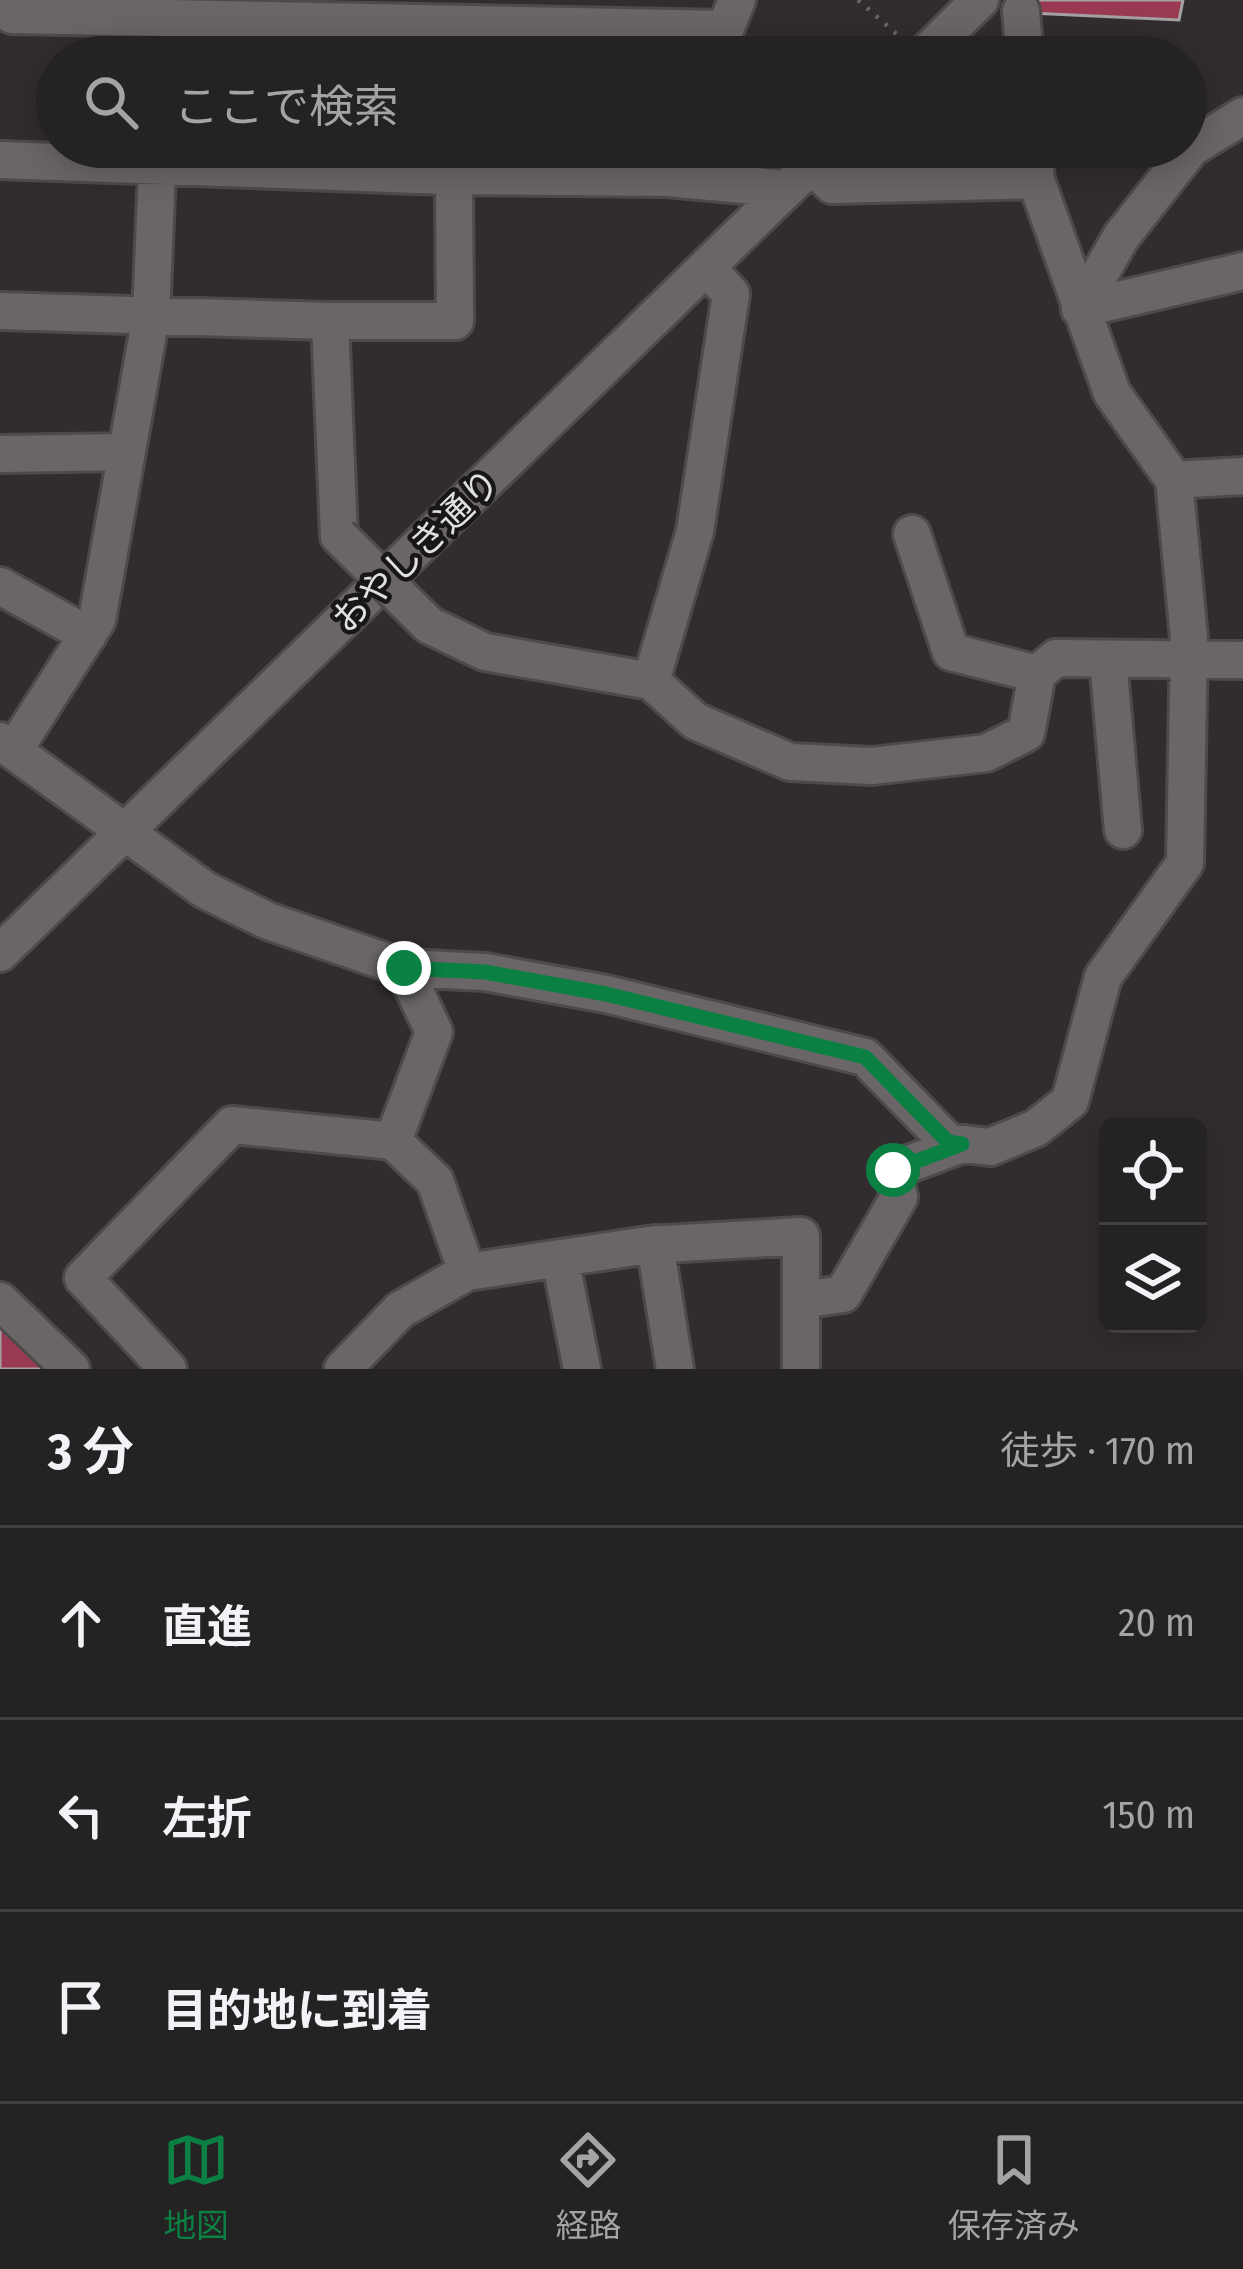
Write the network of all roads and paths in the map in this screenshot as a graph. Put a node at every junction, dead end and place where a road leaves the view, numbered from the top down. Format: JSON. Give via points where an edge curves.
{"nodes":[{"id":1,"x":12,"y":0,"type":"edge"},
{"id":2,"x":858,"y":0,"type":"edge"},
{"id":3,"x":980,"y":0,"type":"edge"},
{"id":4,"x":1022,"y":11,"type":"dead end"},
{"id":5,"x":442,"y":12,"type":"edge"},
{"id":6,"x":162,"y":18,"type":"junction"},
{"id":7,"x":726,"y":29,"type":"edge"},
{"id":8,"x":161,"y":36,"type":"edge"},
{"id":9,"x":898,"y":36,"type":"edge"},
{"id":10,"x":943,"y":36,"type":"edge"},
{"id":11,"x":1024,"y":36,"type":"edge"},
{"id":12,"x":1243,"y":116,"type":"edge"},
{"id":13,"x":1207,"y":138,"type":"edge"},
{"id":14,"x":36,"y":159,"type":"edge"},
{"id":15,"x":0,"y":160,"type":"edge"},
{"id":16,"x":158,"y":168,"type":"edge"},
{"id":17,"x":329,"y":168,"type":"edge"},
{"id":18,"x":579,"y":168,"type":"edge"},
{"id":19,"x":809,"y":168,"type":"edge"},
{"id":20,"x":811,"y":168,"type":"edge"},
{"id":21,"x":996,"y":168,"type":"edge"},
{"id":22,"x":1036,"y":168,"type":"edge"},
{"id":23,"x":1175,"y":168,"type":"edge"},
{"id":24,"x":454,"y":176,"type":"junction"},
{"id":25,"x":708,"y":268,"type":"junction"},
{"id":26,"x":1243,"y":272,"type":"edge"},
{"id":27,"x":1080,"y":309,"type":"junction"},
{"id":28,"x":0,"y":311,"type":"edge"},
{"id":29,"x":151,"y":316,"type":"junction"},
{"id":30,"x":330,"y":321,"type":"junction"},
{"id":31,"x":127,"y":452,"type":"junction"},
{"id":32,"x":0,"y":454,"type":"edge"},
{"id":33,"x":1243,"y":476,"type":"edge"},
{"id":34,"x":1174,"y":480,"type":"junction"},
{"id":35,"x":911,"y":534,"type":"dead end"},
{"id":36,"x":0,"y":586,"type":"edge"},
{"id":37,"x":88,"y":635,"type":"junction"},
{"id":38,"x":1108,"y":660,"type":"junction"},
{"id":39,"x":1243,"y":660,"type":"edge"},
{"id":40,"x":1185,"y":663,"type":"junction"},
{"id":41,"x":1037,"y":674,"type":"junction"},
{"id":42,"x":651,"y":681,"type":"junction"},
{"id":43,"x":7,"y":746,"type":"edge"},
{"id":44,"x":125,"y":830,"type":"junction"},
{"id":45,"x":1123,"y":830,"type":"dead end"},
{"id":46,"x":0,"y":953,"type":"edge"},
{"id":47,"x":404,"y":968,"type":"junction"},
{"id":48,"x":393,"y":1141,"type":"junction"},
{"id":49,"x":962,"y":1144,"type":"junction"},
{"id":50,"x":655,"y":1244,"type":"junction"},
{"id":51,"x":560,"y":1258,"type":"junction"},
{"id":52,"x":467,"y":1272,"type":"junction"},
{"id":53,"x":801,"y":1300,"type":"junction"},
{"id":54,"x":0,"y":1301,"type":"edge"},
{"id":55,"x":70,"y":1369,"type":"edge"},
{"id":56,"x":168,"y":1369,"type":"edge"},
{"id":57,"x":343,"y":1369,"type":"edge"},
{"id":58,"x":582,"y":1369,"type":"edge"},
{"id":59,"x":675,"y":1369,"type":"edge"},
{"id":60,"x":801,"y":1369,"type":"edge"}],
"edges":[{"from":1,"to":6,"type":"street","via":[[12,15]]},
{"from":2,"to":9,"type":"path"},
{"from":3,"to":10,"type":"street"},
{"from":4,"to":11,"type":"street"},
{"from":5,"to":6,"type":"street"},
{"from":5,"to":7,"type":"street"},
{"from":6,"to":8,"type":"street"},
{"from":12,"to":13,"type":"street"},
{"from":14,"to":15,"type":"street"},
{"from":16,"to":29,"type":"street"},
{"from":17,"to":24,"type":"street"},
{"from":18,"to":24,"type":"street"},
{"from":19,"to":25,"type":"street","name":"おやしき通り"},
{"from":20,"to":21,"type":"street","via":[[832,185]]},
{"from":22,"to":27,"type":"street"},
{"from":23,"to":27,"type":"street","via":[[1121,237]]},
{"from":24,"to":30,"type":"street","via":[[454,321]]},
{"from":25,"to":42,"type":"street","via":[[731,294],[695,531]]},
{"from":25,"to":44,"type":"street","name":"おやしき通り"},
{"from":26,"to":27,"type":"street"},
{"from":27,"to":34,"type":"street","via":[[1112,393]]},
{"from":28,"to":29,"type":"street"},
{"from":29,"to":30,"type":"street"},
{"from":29,"to":31,"type":"street"},
{"from":30,"to":42,"type":"street","bridge":true,"via":[[339,536],[429,625],[485,652]]},
{"from":31,"to":32,"type":"street"},
{"from":31,"to":37,"type":"street"},
{"from":33,"to":34,"type":"street"},
{"from":34,"to":40,"type":"street","via":[[1190,638]]},
{"from":35,"to":41,"type":"street","via":[[951,652]]},
{"from":36,"to":37,"type":"street"},
{"from":37,"to":43,"type":"street"},
{"from":38,"to":40,"type":"street"},
{"from":38,"to":41,"type":"street","via":[[1056,658]]},
{"from":38,"to":45,"type":"street"},
{"from":39,"to":40,"type":"street"},
{"from":40,"to":49,"type":"street","via":[[1185,863],[1103,976],[1070,1101],[1015,1138],[990,1147]]},
{"from":41,"to":42,"type":"street","via":[[1026,733],[986,753],[872,766],[790,762],[694,721]]},
{"from":43,"to":44,"type":"street"},
{"from":44,"to":46,"type":"street","name":"おやしき通り"},
{"from":44,"to":47,"type":"street","via":[[206,890],[268,921]]},
{"from":47,"to":48,"type":"street","via":[[434,1032]]},
{"from":47,"to":49,"type":"street","via":[[485,972],[606,994],[865,1057],[948,1142]]},
{"from":48,"to":52,"type":"street","via":[[435,1181]]},
{"from":48,"to":56,"type":"street","via":[[232,1125],[83,1278]]},
{"from":49,"to":53,"type":"street","via":[[893,1170],[899,1197],[843,1294]]},
{"from":50,"to":51,"type":"street"},
{"from":50,"to":53,"type":"street","via":[[801,1237]]},
{"from":50,"to":59,"type":"street"},
{"from":51,"to":52,"type":"street"},
{"from":51,"to":58,"type":"street"},
{"from":52,"to":57,"type":"street","via":[[400,1310]]},
{"from":53,"to":60,"type":"street"},
{"from":54,"to":55,"type":"street"}]}
